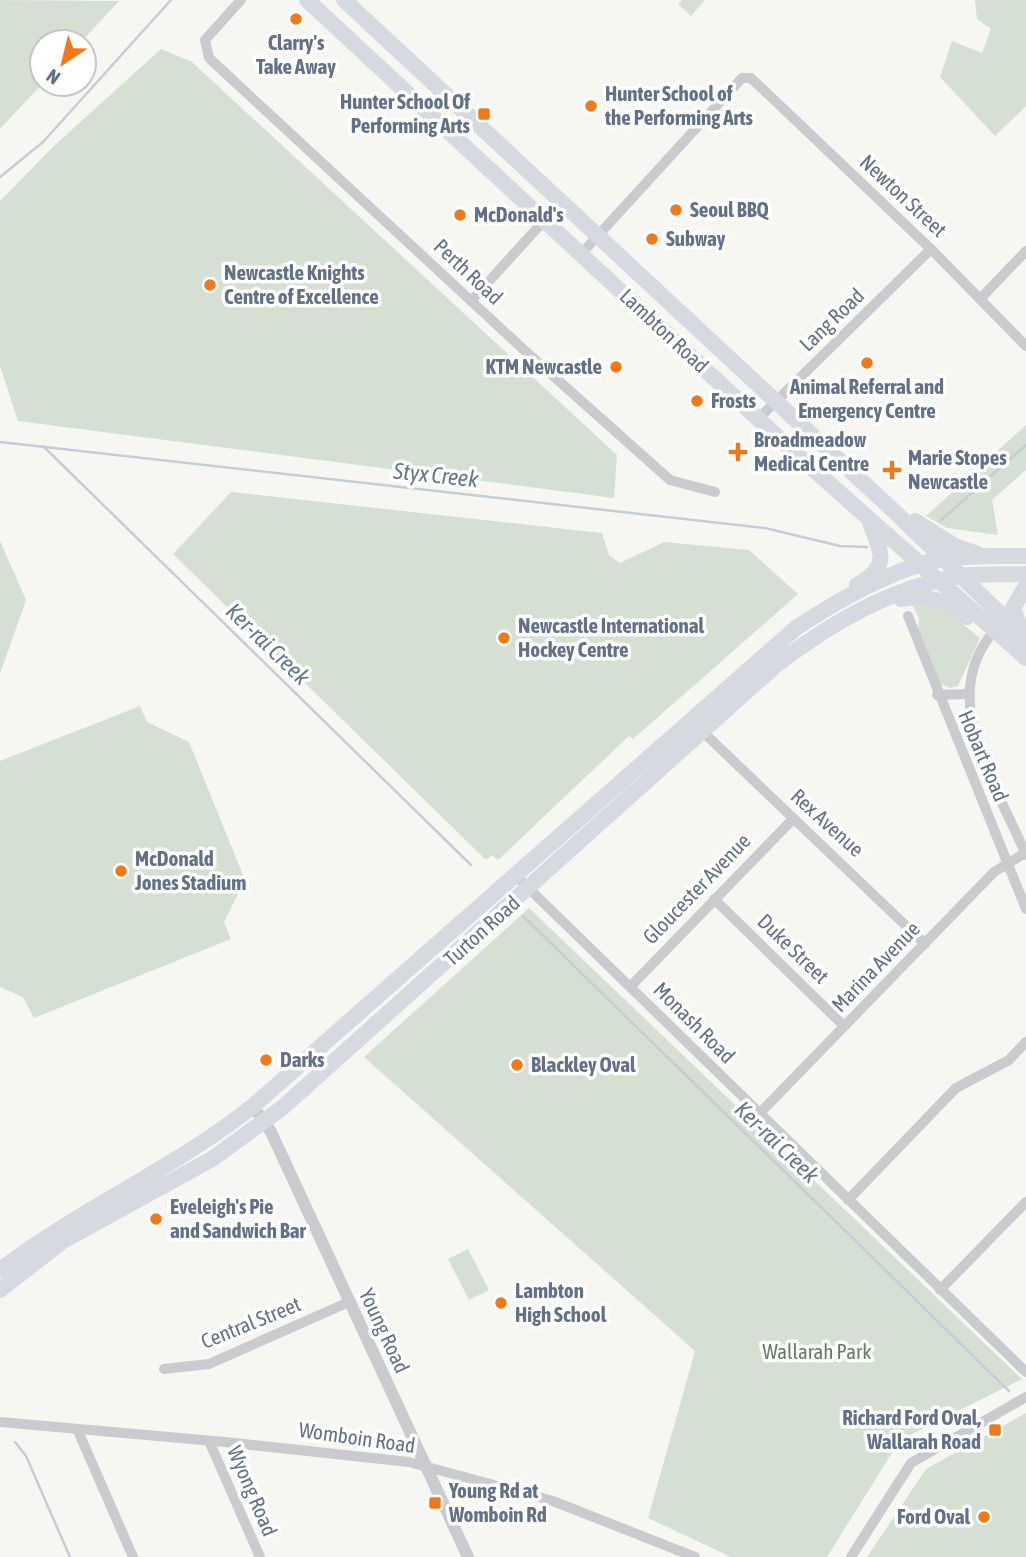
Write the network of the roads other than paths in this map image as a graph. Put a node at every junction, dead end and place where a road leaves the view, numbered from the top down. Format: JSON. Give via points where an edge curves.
{"nodes":[{"id":1,"x":241,"y":0,"type":"edge"},
{"id":2,"x":307,"y":0,"type":"edge"},
{"id":3,"x":344,"y":0,"type":"edge"},
{"id":4,"x":561,"y":202,"type":"junction"},
{"id":5,"x":544,"y":220,"type":"junction"},
{"id":6,"x":597,"y":235,"type":"junction"},
{"id":7,"x":931,"y":249,"type":"junction"},
{"id":8,"x":1026,"y":251,"type":"edge"},
{"id":9,"x":581,"y":254,"type":"junction"},
{"id":10,"x":981,"y":298,"type":"junction"},
{"id":11,"x":471,"y":301,"type":"junction"},
{"id":12,"x":1026,"y":345,"type":"edge"},
{"id":13,"x":776,"y":401,"type":"junction"},
{"id":14,"x":759,"y":418,"type":"junction"},
{"id":15,"x":715,"y":492,"type":"dead end"},
{"id":16,"x":896,"y":513,"type":"junction"},
{"id":17,"x":867,"y":515,"type":"junction"},
{"id":18,"x":987,"y":556,"type":"junction"},
{"id":19,"x":1026,"y":556,"type":"edge"},
{"id":20,"x":943,"y":559,"type":"junction"},
{"id":21,"x":923,"y":565,"type":"junction"},
{"id":22,"x":1026,"y":574,"type":"edge"},
{"id":23,"x":961,"y":576,"type":"junction"},
{"id":24,"x":942,"y":582,"type":"junction"},
{"id":25,"x":1026,"y":586,"type":"edge"},
{"id":26,"x":882,"y":600,"type":"junction"},
{"id":27,"x":824,"y":612,"type":"junction"},
{"id":28,"x":908,"y":616,"type":"dead end"},
{"id":29,"x":995,"y":630,"type":"junction"},
{"id":30,"x":1026,"y":638,"type":"edge"},
{"id":31,"x":1026,"y":658,"type":"edge"},
{"id":32,"x":968,"y":694,"type":"junction"},
{"id":33,"x":937,"y":695,"type":"junction"},
{"id":34,"x":702,"y":731,"type":"junction"},
{"id":35,"x":793,"y":819,"type":"junction"},
{"id":36,"x":1026,"y":854,"type":"edge"},
{"id":37,"x":1006,"y":862,"type":"junction"},
{"id":38,"x":516,"y":876,"type":"junction"},
{"id":39,"x":529,"y":888,"type":"junction"},
{"id":40,"x":714,"y":899,"type":"junction"},
{"id":41,"x":1026,"y":909,"type":"edge"},
{"id":42,"x":925,"y":944,"type":"junction"},
{"id":43,"x":630,"y":987,"type":"junction"},
{"id":44,"x":844,"y":1026,"type":"junction"},
{"id":45,"x":1026,"y":1042,"type":"edge"},
{"id":46,"x":253,"y":1106,"type":"junction"},
{"id":47,"x":758,"y":1114,"type":"junction"},
{"id":48,"x":265,"y":1121,"type":"junction"},
{"id":49,"x":848,"y":1200,"type":"junction"},
{"id":50,"x":1026,"y":1202,"type":"edge"},
{"id":51,"x":0,"y":1270,"type":"edge"},
{"id":52,"x":0,"y":1290,"type":"edge"},
{"id":53,"x":940,"y":1290,"type":"junction"},
{"id":54,"x":349,"y":1302,"type":"junction"},
{"id":55,"x":164,"y":1369,"type":"dead end"},
{"id":56,"x":1026,"y":1372,"type":"edge"},
{"id":57,"x":1026,"y":1397,"type":"edge"},
{"id":58,"x":0,"y":1422,"type":"edge"},
{"id":59,"x":78,"y":1431,"type":"junction"},
{"id":60,"x":209,"y":1441,"type":"junction"},
{"id":61,"x":426,"y":1467,"type":"junction"},
{"id":62,"x":134,"y":1557,"type":"edge"},
{"id":63,"x":260,"y":1557,"type":"edge"},
{"id":64,"x":468,"y":1557,"type":"edge"},
{"id":65,"x":695,"y":1557,"type":"edge"},
{"id":66,"x":851,"y":1557,"type":"edge"}],
"edges":[{"from":1,"to":11,"type":"street","name":"Perth Road","via":[[205,40],[209,58]]},
{"from":2,"to":5,"type":"main road","name":"Lambton Road"},
{"from":3,"to":4,"type":"main road","name":"Lambton Road"},
{"from":4,"to":5,"type":"street"},
{"from":4,"to":6,"type":"main road","name":"Lambton Road"},
{"from":5,"to":9,"type":"main road","name":"Lambton Road"},
{"from":5,"to":11,"type":"street"},
{"from":6,"to":7,"type":"street","name":"Newton Street","via":[[742,78],[751,78]]},
{"from":6,"to":9,"type":"street"},
{"from":6,"to":13,"type":"main road","name":"Lambton Road"},
{"from":7,"to":10,"type":"street","name":"Newton Street"},
{"from":7,"to":13,"type":"street","name":"Lang Road"},
{"from":8,"to":10,"type":"street"},
{"from":9,"to":14,"type":"main road","name":"Lambton Road"},
{"from":10,"to":12,"type":"street","name":"Newton Street"},
{"from":11,"to":15,"type":"street","name":"Perth Road","via":[[670,480]]},
{"from":13,"to":14,"type":"street","name":"Lang Road"},
{"from":13,"to":16,"type":"main road","name":"Lambton Road"},
{"from":14,"to":17,"type":"main road","name":"Lambton Road"},
{"from":16,"to":18,"type":"main road","via":[[963,550]]},
{"from":16,"to":20,"type":"main road","name":"Lambton Road"},
{"from":17,"to":21,"type":"main road","name":"Lambton Road"},
{"from":17,"to":27,"type":"main road","via":[[881,545],[878,566],[867,580],[830,600]]},
{"from":18,"to":19,"type":"main road"},
{"from":18,"to":20,"type":"main road","name":"Turton Road"},
{"from":20,"to":21,"type":"main road","name":"Turton Road"},
{"from":20,"to":23,"type":"main road","name":"Lambton Road"},
{"from":21,"to":24,"type":"main road","name":"Lambton Road"},
{"from":21,"to":27,"type":"main road","name":"Turton Road"},
{"from":22,"to":23,"type":"main road","name":"Turton Road"},
{"from":23,"to":24,"type":"main road","name":"Turton Road"},
{"from":23,"to":30,"type":"main road","name":"Lambton Road"},
{"from":24,"to":26,"type":"main road","name":"Turton Road"},
{"from":24,"to":29,"type":"main road","name":"Lambton Road"},
{"from":25,"to":30,"type":"main road","via":[[1013,608]]},
{"from":26,"to":29,"type":"main road","via":[[914,597],[944,601]]},
{"from":26,"to":34,"type":"main road","name":"Turton Road","via":[[805,643]]},
{"from":27,"to":38,"type":"main road","name":"Turton Road","via":[[764,653]]},
{"from":28,"to":33,"type":"street","name":"Hobart Road"},
{"from":29,"to":31,"type":"main road","name":"Lambton Road"},
{"from":29,"to":32,"type":"street","name":"Hobart Road","via":[[983,643]]},
{"from":32,"to":33,"type":"street","name":"Hobart Road"},
{"from":32,"to":36,"type":"street","name":"Hobart Road","via":[[977,743]]},
{"from":33,"to":37,"type":"street","name":"Hobart Road"},
{"from":34,"to":35,"type":"street","name":"Rex Avenue"},
{"from":34,"to":39,"type":"main road","name":"Turton Road"},
{"from":35,"to":40,"type":"street","name":"Gloucester Avenue"},
{"from":35,"to":42,"type":"street","name":"Rex Avenue"},
{"from":36,"to":37,"type":"street","name":"Marina Avenue"},
{"from":37,"to":41,"type":"street","name":"Hobart Road"},
{"from":37,"to":42,"type":"street","name":"Marina Avenue"},
{"from":38,"to":39,"type":"street","name":"Monash Road"},
{"from":38,"to":46,"type":"main road","name":"Turton Road"},
{"from":39,"to":43,"type":"street","name":"Monash Road"},
{"from":39,"to":48,"type":"main road","name":"Turton Road","via":[[326,1072]]},
{"from":40,"to":43,"type":"street","name":"Gloucester Avenue"},
{"from":40,"to":44,"type":"street","name":"Duke Street"},
{"from":42,"to":44,"type":"street","name":"Marina Avenue"},
{"from":43,"to":47,"type":"street","name":"Monash Road"},
{"from":44,"to":47,"type":"street","name":"Marina Avenue"},
{"from":45,"to":49,"type":"street","via":[[1009,1060],[956,1088]]},
{"from":46,"to":48,"type":"street","name":"Young Road"},
{"from":46,"to":51,"type":"main road","name":"Turton Road"},
{"from":47,"to":49,"type":"street","name":"Monash Road"},
{"from":48,"to":52,"type":"main road","name":"Turton Road","via":[[212,1159],[63,1241]]},
{"from":48,"to":54,"type":"street","name":"Young Road"},
{"from":49,"to":53,"type":"street","name":"Monash Road"},
{"from":50,"to":53,"type":"street"},
{"from":53,"to":56,"type":"street","name":"Monash Road"},
{"from":54,"to":55,"type":"street","name":"Central Street","via":[[209,1364]]},
{"from":54,"to":61,"type":"street","name":"Young Road"},
{"from":57,"to":66,"type":"street","via":[[911,1463]]},
{"from":58,"to":59,"type":"street","name":"Womboin Road"},
{"from":59,"to":60,"type":"street","name":"Womboin Road"},
{"from":59,"to":62,"type":"street"},
{"from":60,"to":61,"type":"street","name":"Womboin Road"},
{"from":60,"to":63,"type":"street","name":"Wyong Road"},
{"from":61,"to":64,"type":"street","name":"Young Road"},
{"from":61,"to":65,"type":"street","name":"Womboin Road","via":[[553,1501]]}]}
